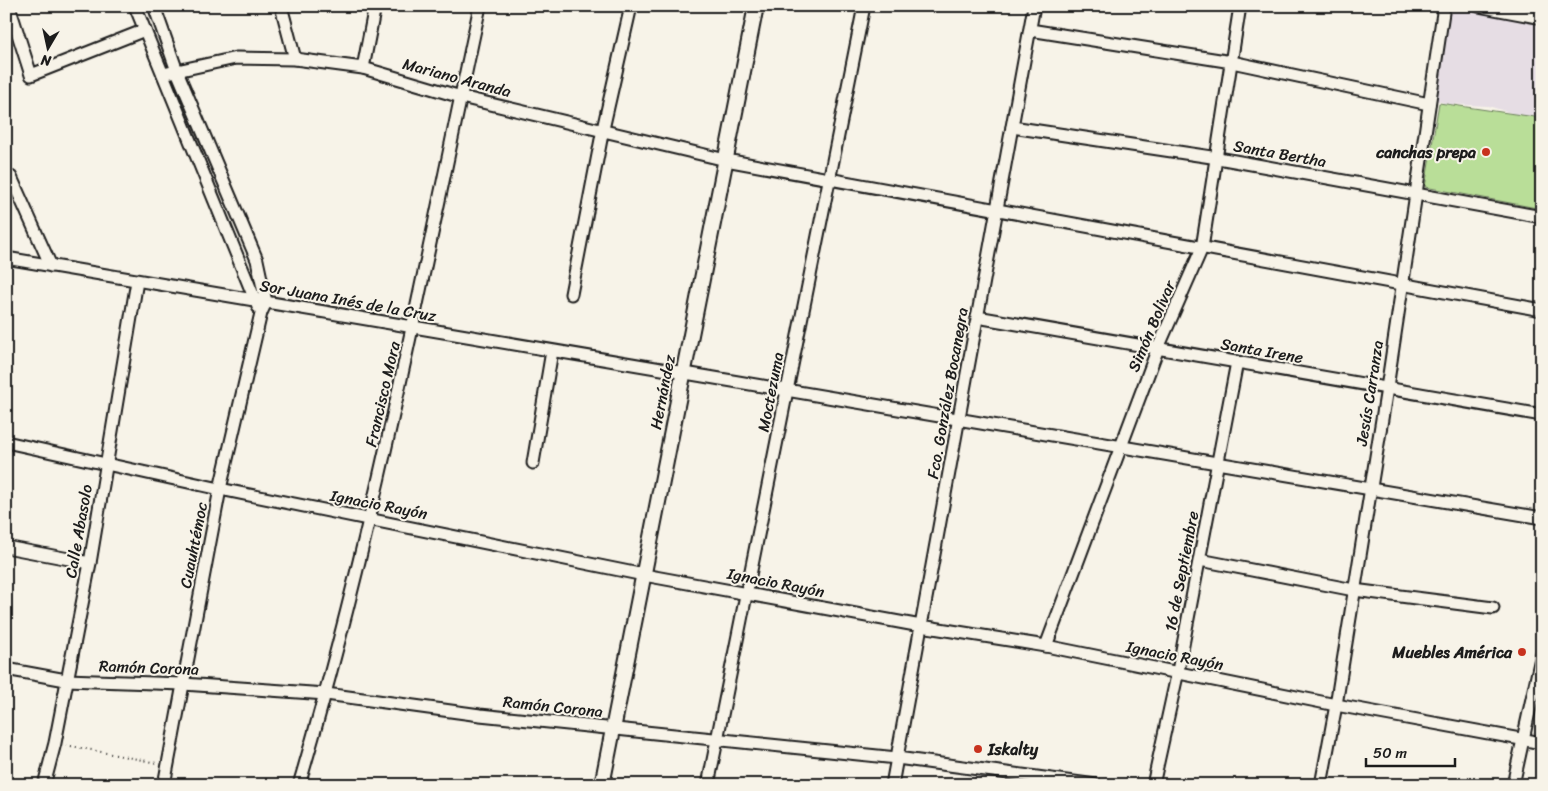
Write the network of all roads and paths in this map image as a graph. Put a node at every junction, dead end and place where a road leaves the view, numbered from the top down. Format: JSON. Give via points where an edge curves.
{"nodes":[{"id":1,"x":9,"y":6,"type":"edge"},
{"id":2,"x":134,"y":6,"type":"edge"},
{"id":3,"x":154,"y":6,"type":"edge"},
{"id":4,"x":282,"y":6,"type":"edge"},
{"id":5,"x":375,"y":6,"type":"edge"},
{"id":6,"x":480,"y":6,"type":"edge"},
{"id":7,"x":631,"y":6,"type":"edge"},
{"id":8,"x":756,"y":6,"type":"edge"},
{"id":9,"x":864,"y":6,"type":"edge"},
{"id":10,"x":1034,"y":6,"type":"edge"},
{"id":11,"x":1240,"y":6,"type":"edge"},
{"id":12,"x":1444,"y":6,"type":"edge"},
{"id":13,"x":1478,"y":6,"type":"edge"},
{"id":14,"x":1542,"y":18,"type":"edge"},
{"id":15,"x":144,"y":30,"type":"junction"},
{"id":16,"x":1030,"y":30,"type":"junction"},
{"id":17,"x":295,"y":60,"type":"junction"},
{"id":18,"x":1232,"y":62,"type":"junction"},
{"id":19,"x":363,"y":68,"type":"junction"},
{"id":20,"x":177,"y":71,"type":"junction"},
{"id":21,"x":162,"y":74,"type":"junction"},
{"id":22,"x":461,"y":97,"type":"junction"},
{"id":23,"x":1429,"y":104,"type":"junction"},
{"id":24,"x":1012,"y":127,"type":"junction"},
{"id":25,"x":603,"y":129,"type":"junction"},
{"id":26,"x":1218,"y":158,"type":"junction"},
{"id":27,"x":726,"y":160,"type":"junction"},
{"id":28,"x":11,"y":177,"type":"dead end"},
{"id":29,"x":829,"y":179,"type":"junction"},
{"id":30,"x":1416,"y":194,"type":"junction"},
{"id":31,"x":997,"y":210,"type":"junction"},
{"id":32,"x":1542,"y":217,"type":"edge"},
{"id":33,"x":1202,"y":248,"type":"junction"},
{"id":34,"x":6,"y":258,"type":"edge"},
{"id":35,"x":51,"y":266,"type":"junction"},
{"id":36,"x":137,"y":281,"type":"junction"},
{"id":37,"x":1402,"y":284,"type":"junction"},
{"id":38,"x":571,"y":294,"type":"dead end"},
{"id":39,"x":261,"y":305,"type":"junction"},
{"id":40,"x":1542,"y":310,"type":"edge"},
{"id":41,"x":977,"y":317,"type":"junction"},
{"id":42,"x":414,"y":327,"type":"junction"},
{"id":43,"x":1158,"y":348,"type":"junction"},
{"id":44,"x":552,"y":350,"type":"junction"},
{"id":45,"x":1237,"y":362,"type":"junction"},
{"id":46,"x":684,"y":373,"type":"junction"},
{"id":47,"x":1386,"y":388,"type":"junction"},
{"id":48,"x":787,"y":390,"type":"junction"},
{"id":49,"x":1542,"y":415,"type":"edge"},
{"id":50,"x":959,"y":419,"type":"junction"},
{"id":51,"x":6,"y":442,"type":"edge"},
{"id":52,"x":1120,"y":446,"type":"junction"},
{"id":53,"x":106,"y":463,"type":"junction"},
{"id":54,"x":533,"y":463,"type":"dead end"},
{"id":55,"x":1217,"y":463,"type":"junction"},
{"id":56,"x":1370,"y":488,"type":"junction"},
{"id":57,"x":220,"y":489,"type":"junction"},
{"id":58,"x":1542,"y":518,"type":"edge"},
{"id":59,"x":369,"y":519,"type":"junction"},
{"id":60,"x":6,"y":547,"type":"edge"},
{"id":61,"x":1200,"y":560,"type":"junction"},
{"id":62,"x":90,"y":563,"type":"junction"},
{"id":63,"x":644,"y":574,"type":"junction"},
{"id":64,"x":1354,"y":590,"type":"junction"},
{"id":65,"x":748,"y":593,"type":"junction"},
{"id":66,"x":1493,"y":608,"type":"dead end"},
{"id":67,"x":921,"y":626,"type":"junction"},
{"id":68,"x":1046,"y":646,"type":"junction"},
{"id":69,"x":1542,"y":653,"type":"edge"},
{"id":70,"x":6,"y":669,"type":"edge"},
{"id":71,"x":1178,"y":671,"type":"junction"},
{"id":72,"x":66,"y":680,"type":"junction"},
{"id":73,"x":183,"y":684,"type":"junction"},
{"id":74,"x":326,"y":694,"type":"junction"},
{"id":75,"x":1336,"y":705,"type":"junction"},
{"id":76,"x":613,"y":729,"type":"junction"},
{"id":77,"x":716,"y":739,"type":"junction"},
{"id":78,"x":1522,"y":740,"type":"junction"},
{"id":79,"x":55,"y":743,"type":"junction"},
{"id":80,"x":1542,"y":743,"type":"edge"},
{"id":81,"x":897,"y":758,"type":"junction"},
{"id":82,"x":167,"y":764,"type":"junction"},
{"id":83,"x":44,"y":785,"type":"edge"},
{"id":84,"x":164,"y":785,"type":"edge"},
{"id":85,"x":299,"y":785,"type":"edge"},
{"id":86,"x":602,"y":785,"type":"edge"},
{"id":87,"x":708,"y":785,"type":"edge"},
{"id":88,"x":892,"y":785,"type":"edge"},
{"id":89,"x":1096,"y":785,"type":"edge"},
{"id":90,"x":1153,"y":785,"type":"edge"},
{"id":91,"x":1321,"y":785,"type":"edge"},
{"id":92,"x":1513,"y":785,"type":"edge"}],
"edges":[{"from":1,"to":15,"type":"street","via":[[31,75]]},
{"from":2,"to":15,"type":"street"},
{"from":3,"to":20,"type":"street","name":"Cuauhtémoc"},
{"from":4,"to":17,"type":"street"},
{"from":5,"to":19,"type":"street"},
{"from":6,"to":22,"type":"street","name":"Francisco Mora"},
{"from":7,"to":25,"type":"street"},
{"from":8,"to":27,"type":"street","name":"Hernández"},
{"from":9,"to":29,"type":"street","name":"Moctezuma"},
{"from":10,"to":16,"type":"street","name":"Fco. González Bocanegra"},
{"from":11,"to":18,"type":"street","name":"Simón Bolivar"},
{"from":12,"to":23,"type":"street","name":"Jesús Carranza"},
{"from":13,"to":14,"type":"street"},
{"from":15,"to":21,"type":"street"},
{"from":16,"to":18,"type":"street"},
{"from":16,"to":24,"type":"street","name":"Fco. González Bocanegra"},
{"from":17,"to":19,"type":"street","name":"Mariano Aranda"},
{"from":17,"to":20,"type":"street","name":"Mariano Aranda","via":[[236,58]]},
{"from":18,"to":23,"type":"street"},
{"from":18,"to":26,"type":"street","name":"Simón Bolivar"},
{"from":19,"to":22,"type":"street","name":"Mariano Aranda"},
{"from":20,"to":21,"type":"street","name":"Mariano Aranda"},
{"from":20,"to":39,"type":"street","name":"Cuauhtémoc","via":[[257,260]]},
{"from":21,"to":39,"type":"street"},
{"from":22,"to":25,"type":"street","name":"Mariano Aranda"},
{"from":22,"to":42,"type":"street","name":"Francisco Mora"},
{"from":23,"to":30,"type":"street","name":"Jesús Carranza"},
{"from":24,"to":26,"type":"street","name":"Santa Bertha"},
{"from":24,"to":31,"type":"street","name":"Fco. González Bocanegra"},
{"from":25,"to":27,"type":"street","name":"Mariano Aranda"},
{"from":25,"to":38,"type":"street"},
{"from":26,"to":30,"type":"street","name":"Santa Bertha"},
{"from":26,"to":33,"type":"street","name":"Simón Bolivar"},
{"from":27,"to":29,"type":"street","name":"Mariano Aranda"},
{"from":27,"to":46,"type":"street","name":"Hernández"},
{"from":28,"to":35,"type":"street"},
{"from":29,"to":31,"type":"street","name":"Mariano Aranda"},
{"from":29,"to":48,"type":"street","name":"Moctezuma"},
{"from":30,"to":32,"type":"street","name":"Santa Bertha"},
{"from":30,"to":37,"type":"street","name":"Jesús Carranza"},
{"from":31,"to":33,"type":"street","name":"Mariano Aranda"},
{"from":31,"to":41,"type":"street","name":"Fco. González Bocanegra"},
{"from":33,"to":37,"type":"street","name":"Mariano Aranda"},
{"from":33,"to":43,"type":"street","name":"Simón Bolivar"},
{"from":34,"to":35,"type":"street","name":"Sor Juana Inés de la Cruz"},
{"from":35,"to":36,"type":"street","name":"Sor Juana Inés de la Cruz"},
{"from":36,"to":39,"type":"street","name":"Sor Juana Inés de la Cruz"},
{"from":36,"to":53,"type":"street","name":"Calle Abasolo"},
{"from":37,"to":40,"type":"street","name":"Mariano Aranda"},
{"from":37,"to":47,"type":"street","name":"Jesús Carranza"},
{"from":39,"to":42,"type":"street","name":"Sor Juana Inés de la Cruz"},
{"from":39,"to":57,"type":"street","name":"Cuauhtémoc"},
{"from":41,"to":43,"type":"street","name":"Santa Irene"},
{"from":41,"to":50,"type":"street","name":"Fco. González Bocanegra"},
{"from":42,"to":44,"type":"street","name":"Sor Juana Inés de la Cruz"},
{"from":42,"to":59,"type":"street","name":"Francisco Mora"},
{"from":43,"to":45,"type":"street","name":"Santa Irene"},
{"from":43,"to":52,"type":"street","name":"Simón Bolivar"},
{"from":44,"to":46,"type":"street","name":"Sor Juana Inés de la Cruz"},
{"from":44,"to":54,"type":"street"},
{"from":45,"to":47,"type":"street","name":"Santa Irene"},
{"from":45,"to":55,"type":"street","name":"16 de Septiembre"},
{"from":46,"to":48,"type":"street","name":"Sor Juana Inés de la Cruz"},
{"from":46,"to":63,"type":"street","name":"Hernández"},
{"from":47,"to":49,"type":"street","name":"Santa Irene"},
{"from":47,"to":56,"type":"street","name":"Jesús Carranza"},
{"from":48,"to":50,"type":"street","name":"Sor Juana Inés de la Cruz"},
{"from":48,"to":65,"type":"street","name":"Moctezuma"},
{"from":50,"to":52,"type":"street","name":"Sor Juana Inés de la Cruz"},
{"from":50,"to":67,"type":"street","name":"Fco. González Bocanegra"},
{"from":51,"to":53,"type":"street","name":"Ignacio Rayón"},
{"from":52,"to":55,"type":"street","name":"Sor Juana Inés de la Cruz"},
{"from":52,"to":68,"type":"street","name":"Simón Bolivar"},
{"from":53,"to":57,"type":"street","name":"Ignacio Rayón"},
{"from":53,"to":62,"type":"street","name":"Calle Abasolo"},
{"from":55,"to":56,"type":"street","name":"Sor Juana Inés de la Cruz"},
{"from":55,"to":61,"type":"street","name":"16 de Septiembre"},
{"from":56,"to":58,"type":"street","name":"Sor Juana Inés de la Cruz"},
{"from":56,"to":64,"type":"street","name":"Jesús Carranza"},
{"from":57,"to":59,"type":"street","name":"Ignacio Rayón"},
{"from":57,"to":73,"type":"street","name":"Cuauhtémoc"},
{"from":59,"to":63,"type":"street","name":"Ignacio Rayón"},
{"from":59,"to":74,"type":"street","name":"Francisco Mora"},
{"from":60,"to":62,"type":"street"},
{"from":61,"to":64,"type":"street"},
{"from":61,"to":71,"type":"street","name":"16 de Septiembre"},
{"from":62,"to":72,"type":"street","name":"Calle Abasolo"},
{"from":63,"to":65,"type":"street","name":"Ignacio Rayón"},
{"from":63,"to":76,"type":"street","name":"Hernández"},
{"from":64,"to":66,"type":"street"},
{"from":64,"to":75,"type":"street","name":"Jesús Carranza"},
{"from":65,"to":67,"type":"street","name":"Ignacio Rayón"},
{"from":65,"to":77,"type":"street","name":"Moctezuma"},
{"from":67,"to":68,"type":"street","name":"Ignacio Rayón"},
{"from":67,"to":81,"type":"street","name":"Fco. González Bocanegra"},
{"from":68,"to":71,"type":"street","name":"Ignacio Rayón"},
{"from":69,"to":78,"type":"street"},
{"from":70,"to":72,"type":"street","name":"Ramón Corona"},
{"from":71,"to":75,"type":"street","name":"Ignacio Rayón"},
{"from":71,"to":90,"type":"street","name":"16 de Septiembre"},
{"from":72,"to":73,"type":"street","name":"Ramón Corona"},
{"from":72,"to":79,"type":"street","name":"Calle Abasolo"},
{"from":73,"to":74,"type":"street","name":"Ramón Corona"},
{"from":73,"to":82,"type":"street","name":"Cuauhtémoc"},
{"from":74,"to":76,"type":"street","name":"Ramón Corona"},
{"from":74,"to":85,"type":"street","name":"Francisco Mora"},
{"from":75,"to":78,"type":"street","name":"Ignacio Rayón"},
{"from":75,"to":91,"type":"street","name":"Jesús Carranza"},
{"from":76,"to":77,"type":"street","name":"Ramón Corona"},
{"from":76,"to":86,"type":"street","name":"Hernández"},
{"from":77,"to":81,"type":"street","name":"Ramón Corona"},
{"from":77,"to":87,"type":"street","name":"Moctezuma"},
{"from":78,"to":80,"type":"street","name":"Ignacio Rayón"},
{"from":78,"to":92,"type":"street"},
{"from":79,"to":82,"type":"path"},
{"from":79,"to":83,"type":"street","name":"Calle Abasolo"},
{"from":81,"to":88,"type":"street","name":"Fco. González Bocanegra"},
{"from":81,"to":89,"type":"street","name":"Ramón Corona"},
{"from":82,"to":84,"type":"street","name":"Cuauhtémoc"}]}
